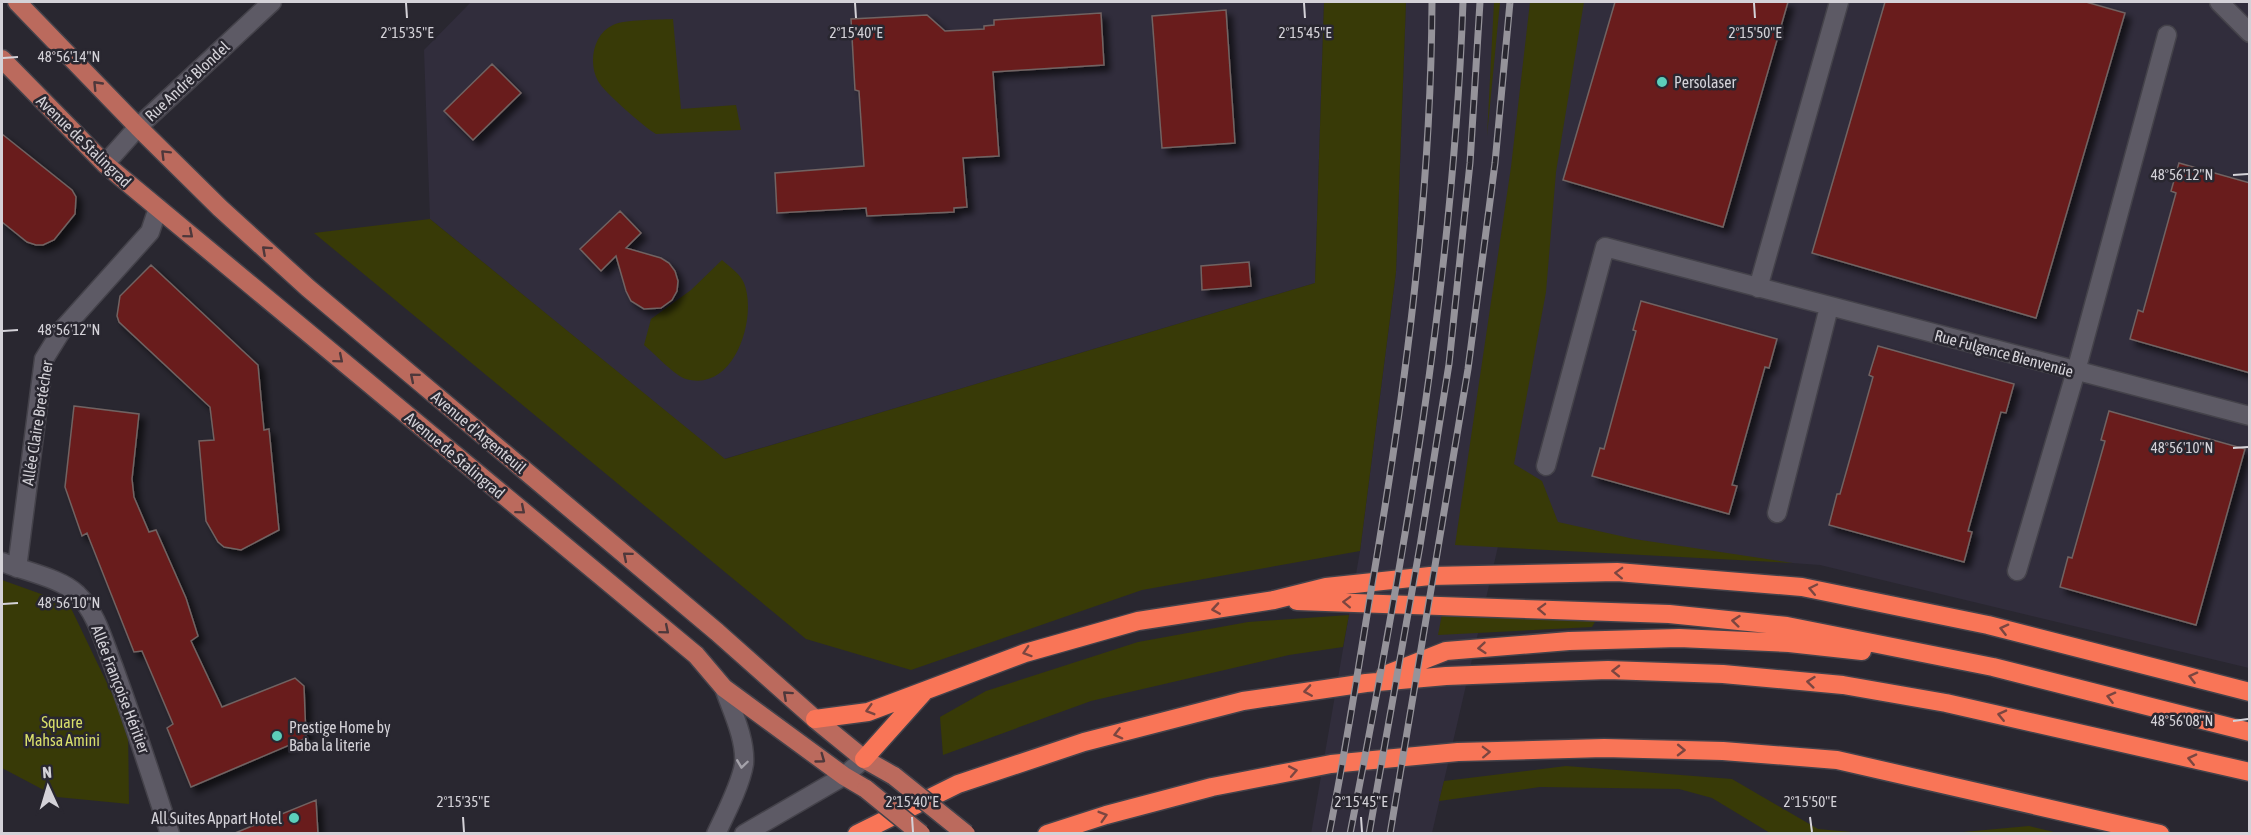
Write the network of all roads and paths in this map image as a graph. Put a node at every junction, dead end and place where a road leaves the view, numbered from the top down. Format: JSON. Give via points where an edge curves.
{"nodes":[{"id":1,"x":17,"y":2,"type":"edge"},
{"id":2,"x":272,"y":2,"type":"edge"},
{"id":3,"x":1839,"y":2,"type":"edge"},
{"id":4,"x":2219,"y":2,"type":"edge"},
{"id":5,"x":2250,"y":33,"type":"edge"},
{"id":6,"x":2167,"y":34,"type":"dead end"},
{"id":7,"x":2,"y":59,"type":"edge"},
{"id":8,"x":138,"y":127,"type":"junction"},
{"id":9,"x":105,"y":164,"type":"junction"},
{"id":10,"x":158,"y":208,"type":"junction"},
{"id":11,"x":1758,"y":288,"type":"junction"},
{"id":12,"x":1829,"y":307,"type":"junction"},
{"id":13,"x":2076,"y":371,"type":"junction"},
{"id":14,"x":2250,"y":416,"type":"edge"},
{"id":15,"x":1546,"y":466,"type":"dead end"},
{"id":16,"x":1777,"y":513,"type":"dead end"},
{"id":17,"x":9,"y":565,"type":"edge"},
{"id":18,"x":2017,"y":571,"type":"dead end"},
{"id":19,"x":1274,"y":600,"type":"junction"},
{"id":20,"x":1987,"y":665,"type":"junction"},
{"id":21,"x":1366,"y":683,"type":"junction"},
{"id":22,"x":724,"y":688,"type":"junction"},
{"id":23,"x":924,"y":692,"type":"junction"},
{"id":24,"x":2250,"y":692,"type":"edge"},
{"id":25,"x":815,"y":719,"type":"junction"},
{"id":26,"x":2250,"y":732,"type":"edge"},
{"id":27,"x":864,"y":759,"type":"junction"},
{"id":28,"x":2250,"y":772,"type":"edge"},
{"id":29,"x":844,"y":776,"type":"junction"},
{"id":30,"x":170,"y":834,"type":"edge"},
{"id":31,"x":716,"y":834,"type":"edge"},
{"id":32,"x":744,"y":834,"type":"edge"},
{"id":33,"x":857,"y":834,"type":"edge"},
{"id":34,"x":921,"y":834,"type":"edge"},
{"id":35,"x":966,"y":834,"type":"edge"},
{"id":36,"x":1047,"y":834,"type":"edge"},
{"id":37,"x":2160,"y":834,"type":"edge"}],
"edges":[{"from":8,"to":1,"type":"main road","name":"Avenue d'Argenteuil","one_way":true},
{"from":2,"to":8,"type":"street","name":"Rue André Blondel"},
{"from":3,"to":11,"type":"street"},
{"from":4,"to":5,"type":"street"},
{"from":6,"to":13,"type":"street"},
{"from":7,"to":9,"type":"main road","name":"Avenue de Stalingrad"},
{"from":8,"to":9,"type":"street","name":"Rue André Blondel"},
{"from":25,"to":8,"type":"main road","name":"Avenue d'Argenteuil","one_way":true,"via":[[308,288]]},
{"from":9,"to":10,"type":"main road","name":"Avenue de Stalingrad"},
{"from":10,"to":17,"type":"street","name":"Allée Claire Bretécher","via":[[150,232],[62,330],[44,359]]},
{"from":10,"to":22,"type":"main road","name":"Avenue de Stalingrad","one_way":true,"via":[[696,656]]},
{"from":11,"to":12,"type":"street","name":"Rue Fulgence Bienvenüe"},
{"from":11,"to":15,"type":"street","name":"Rue Fulgence Bienvenüe","via":[[1605,247]]},
{"from":12,"to":13,"type":"street","name":"Rue Fulgence Bienvenüe"},
{"from":12,"to":16,"type":"street"},
{"from":13,"to":14,"type":"street","name":"Rue Fulgence Bienvenüe"},
{"from":13,"to":18,"type":"street"},
{"from":17,"to":30,"type":"street","name":"Allée Françoise Héritier","via":[[66,586],[86,604],[97,623],[139,736]]},
{"from":20,"to":19,"type":"highway","one_way":true,"via":[[1787,626],[1669,614]]},
{"from":19,"to":23,"type":"highway","one_way":true,"via":[[1138,621],[1024,653]]},
{"from":24,"to":19,"type":"highway","one_way":true,"via":[[1988,625],[1802,587],[1617,572],[1430,576],[1326,587]]},
{"from":20,"to":21,"type":"highway","one_way":true,"via":[[1789,643],[1679,638],[1569,640],[1446,651]]},
{"from":26,"to":20,"type":"highway","one_way":true},
{"from":28,"to":21,"type":"highway","one_way":true,"via":[[1947,703],[1843,685],[1722,674],[1608,670]]},
{"from":21,"to":33,"type":"highway","one_way":true,"via":[[1243,701],[1084,742],[958,784]]},
{"from":22,"to":29,"type":"main road","name":"Avenue de Stalingrad","one_way":true},
{"from":22,"to":31,"type":"street","one_way":true,"via":[[738,730],[744,766]]},
{"from":23,"to":25,"type":"highway","one_way":true,"via":[[868,712]]},
{"from":23,"to":27,"type":"highway"},
{"from":25,"to":27,"type":"main road","name":"Avenue d'Argenteuil"},
{"from":27,"to":29,"type":"street"},
{"from":27,"to":35,"type":"main road","name":"Avenue d'Argenteuil","bridge":true,"via":[[894,776]]},
{"from":29,"to":32,"type":"street"},
{"from":29,"to":34,"type":"main road","name":"Avenue de Stalingrad","bridge":true},
{"from":36,"to":37,"type":"highway","one_way":true,"via":[[1212,787],[1331,764],[1458,752],[1604,748],[1723,751],[1837,760]]}]}
